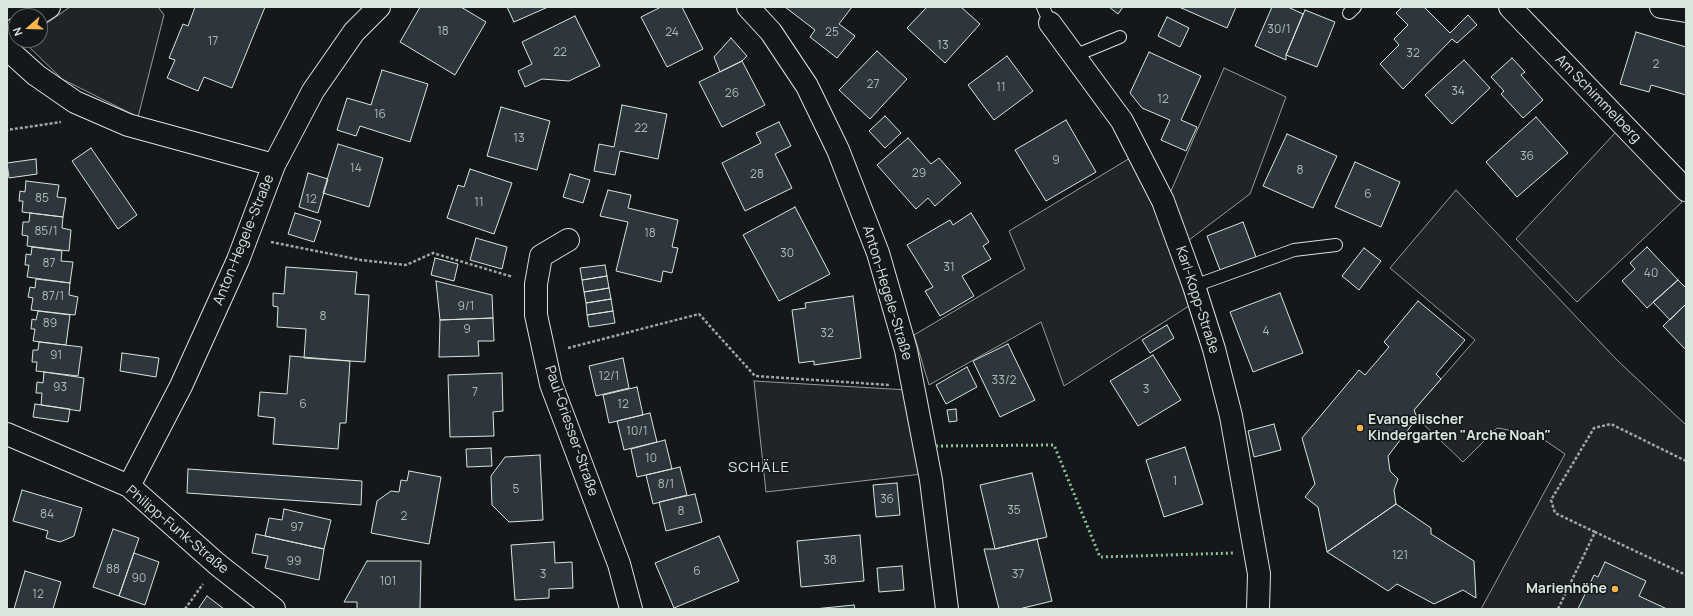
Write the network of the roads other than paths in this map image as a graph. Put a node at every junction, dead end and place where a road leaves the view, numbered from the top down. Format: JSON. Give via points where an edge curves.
{"nodes":[{"id":1,"x":379,"y":7,"type":"edge"},
{"id":2,"x":748,"y":7,"type":"edge"},
{"id":3,"x":1510,"y":7,"type":"edge"},
{"id":4,"x":1661,"y":7,"type":"edge"},
{"id":5,"x":1686,"y":11,"type":"edge"},
{"id":6,"x":1047,"y":15,"type":"edge"},
{"id":7,"x":1120,"y":37,"type":"dead end"},
{"id":8,"x":7,"y":49,"type":"edge"},
{"id":9,"x":1074,"y":56,"type":"junction"},
{"id":10,"x":274,"y":165,"type":"junction"},
{"id":11,"x":1686,"y":190,"type":"edge"},
{"id":12,"x":568,"y":240,"type":"dead end"},
{"id":13,"x":1336,"y":245,"type":"dead end"},
{"id":14,"x":1194,"y":286,"type":"junction"},
{"id":15,"x":7,"y":434,"type":"edge"},
{"id":16,"x":129,"y":486,"type":"junction"},
{"id":17,"x":274,"y":609,"type":"edge"},
{"id":18,"x":631,"y":609,"type":"edge"},
{"id":19,"x":947,"y":609,"type":"edge"},
{"id":20,"x":1258,"y":609,"type":"edge"}],
"edges":[{"from":1,"to":10,"type":"street","name":"Anton-Hegele-Straße","via":[[354,32],[313,92]]},
{"from":2,"to":19,"type":"street","name":"Anton-Hegele-Straße","via":[[771,32],[806,86],[838,150],[878,253],[906,350],[931,480]]},
{"from":3,"to":11,"type":"street","name":"Am Schimmelberg"},
{"from":4,"to":5,"type":"street"},
{"from":6,"to":9,"type":"street","name":"Karl-Kopp-Straße"},
{"from":7,"to":9,"type":"lane"},
{"from":8,"to":10,"type":"street","via":[[36,75],[75,102],[128,125]]},
{"from":9,"to":14,"type":"street","name":"Karl-Kopp-Straße","via":[[1122,121],[1163,201]]},
{"from":10,"to":16,"type":"street","name":"Anton-Hegele-Straße","via":[[238,260],[181,386]]},
{"from":12,"to":18,"type":"street","name":"Paul-Griesser-Straße","via":[[541,256],[536,284],[536,315],[552,384],[619,564]]},
{"from":13,"to":14,"type":"lane","via":[[1294,250]]},
{"from":14,"to":20,"type":"street","name":"Karl-Kopp-Straße","via":[[1231,416],[1259,574]]},
{"from":15,"to":16,"type":"street","name":"Philipp-Funk-Straße"},
{"from":16,"to":17,"type":"street","name":"Philipp-Funk-Straße","via":[[217,564]]}]}
